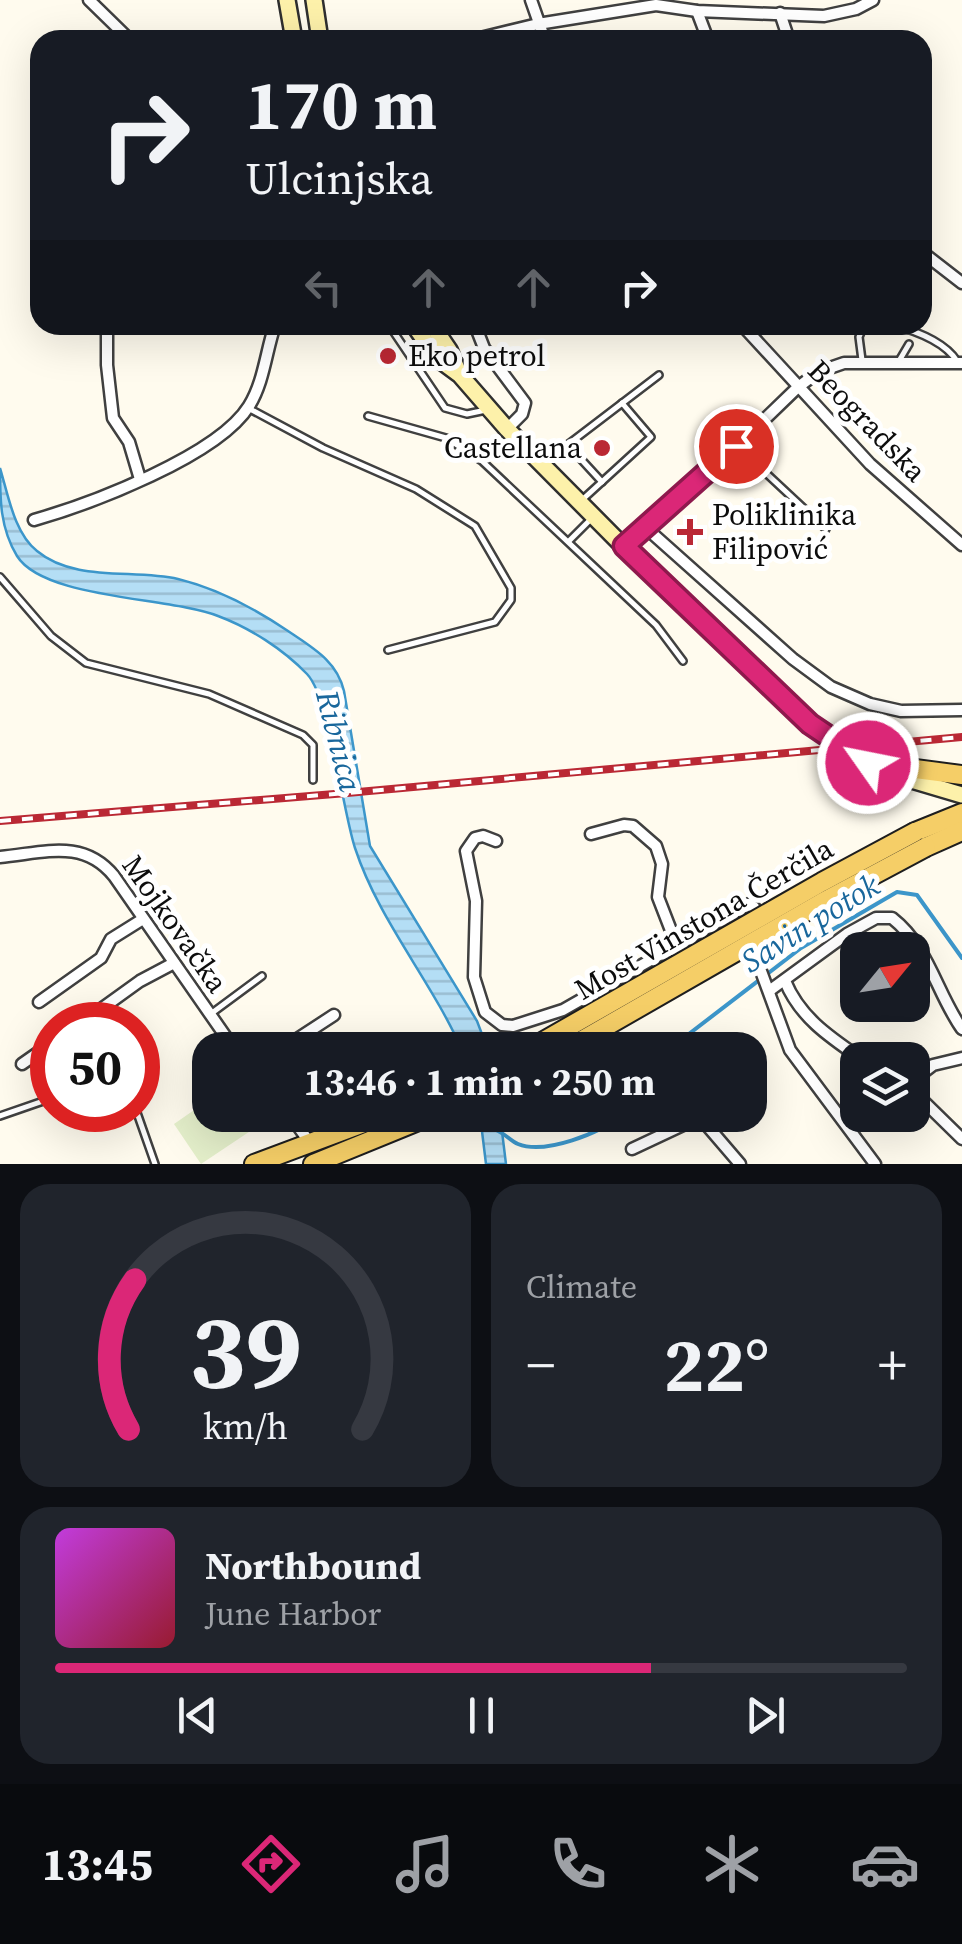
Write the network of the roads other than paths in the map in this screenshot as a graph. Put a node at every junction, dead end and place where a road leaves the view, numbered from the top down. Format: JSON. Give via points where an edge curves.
{"nodes":[{"id":1,"x":89,"y":0,"type":"edge"},
{"id":2,"x":287,"y":0,"type":"edge"},
{"id":3,"x":314,"y":0,"type":"edge"},
{"id":4,"x":531,"y":0,"type":"edge"},
{"id":5,"x":873,"y":0,"type":"edge"},
{"id":6,"x":698,"y":11,"type":"junction"},
{"id":7,"x":780,"y":13,"type":"junction"},
{"id":8,"x":538,"y":24,"type":"junction"},
{"id":9,"x":120,"y":30,"type":"edge"},
{"id":10,"x":292,"y":30,"type":"edge"},
{"id":11,"x":318,"y":30,"type":"edge"},
{"id":12,"x":513,"y":30,"type":"edge"},
{"id":13,"x":541,"y":30,"type":"edge"},
{"id":14,"x":705,"y":30,"type":"edge"},
{"id":15,"x":786,"y":30,"type":"edge"},
{"id":16,"x":932,"y":260,"type":"edge"},
{"id":17,"x":962,"y":284,"type":"edge"},
{"id":18,"x":108,"y":335,"type":"edge"},
{"id":19,"x":272,"y":335,"type":"edge"},
{"id":20,"x":397,"y":335,"type":"edge"},
{"id":21,"x":421,"y":335,"type":"edge"},
{"id":22,"x":439,"y":335,"type":"edge"},
{"id":23,"x":479,"y":335,"type":"edge"},
{"id":24,"x":751,"y":335,"type":"edge"},
{"id":25,"x":860,"y":335,"type":"edge"},
{"id":26,"x":922,"y":335,"type":"edge"},
{"id":27,"x":908,"y":344,"type":"dead end"},
{"id":28,"x":862,"y":363,"type":"junction"},
{"id":29,"x":900,"y":364,"type":"junction"},
{"id":30,"x":960,"y":364,"type":"edge"},
{"id":31,"x":460,"y":375,"type":"junction"},
{"id":32,"x":659,"y":375,"type":"dead end"},
{"id":33,"x":798,"y":388,"type":"junction"},
{"id":34,"x":622,"y":403,"type":"junction"},
{"id":35,"x":248,"y":408,"type":"junction"},
{"id":36,"x":489,"y":409,"type":"junction"},
{"id":37,"x":368,"y":416,"type":"dead end"},
{"id":38,"x":508,"y":428,"type":"junction"},
{"id":39,"x":568,"y":445,"type":"junction"},
{"id":40,"x":736,"y":446,"type":"junction"},
{"id":41,"x":542,"y":464,"type":"junction"},
{"id":42,"x":140,"y":479,"type":"junction"},
{"id":43,"x":602,"y":482,"type":"junction"},
{"id":44,"x":580,"y":502,"type":"junction"},
{"id":45,"x":594,"y":516,"type":"junction"},
{"id":46,"x":34,"y":520,"type":"dead end"},
{"id":47,"x":646,"y":527,"type":"junction"},
{"id":48,"x":826,"y":530,"type":"dead end"},
{"id":49,"x":569,"y":541,"type":"junction"},
{"id":50,"x":962,"y":545,"type":"edge"},
{"id":51,"x":624,"y":546,"type":"junction"},
{"id":52,"x":0,"y":577,"type":"edge"},
{"id":53,"x":388,"y":650,"type":"dead end"},
{"id":54,"x":683,"y":661,"type":"dead end"},
{"id":55,"x":962,"y":710,"type":"edge"},
{"id":56,"x":868,"y":763,"type":"junction"},
{"id":57,"x":962,"y":775,"type":"edge"},
{"id":58,"x":313,"y":780,"type":"dead end"},
{"id":59,"x":961,"y":813,"type":"edge"},
{"id":60,"x":592,"y":834,"type":"dead end"},
{"id":61,"x":921,"y":840,"type":"junction"},
{"id":62,"x":496,"y":841,"type":"dead end"},
{"id":63,"x":0,"y":857,"type":"edge"},
{"id":64,"x":143,"y":918,"type":"junction"},
{"id":65,"x":677,"y":946,"type":"junction"},
{"id":66,"x":174,"y":963,"type":"junction"},
{"id":67,"x":262,"y":976,"type":"dead end"},
{"id":68,"x":785,"y":981,"type":"junction"},
{"id":69,"x":768,"y":986,"type":"junction"},
{"id":70,"x":38,"y":1002,"type":"dead end"},
{"id":71,"x":111,"y":1002,"type":"edge"},
{"id":72,"x":209,"y":1015,"type":"junction"},
{"id":73,"x":334,"y":1015,"type":"dead end"},
{"id":74,"x":962,"y":1029,"type":"edge"},
{"id":75,"x":222,"y":1032,"type":"edge"},
{"id":76,"x":308,"y":1032,"type":"edge"},
{"id":77,"x":560,"y":1032,"type":"edge"},
{"id":78,"x":597,"y":1032,"type":"edge"},
{"id":79,"x":840,"y":1042,"type":"edge"},
{"id":80,"x":30,"y":1058,"type":"edge"},
{"id":81,"x":962,"y":1058,"type":"edge"},
{"id":82,"x":22,"y":1064,"type":"dead end"},
{"id":83,"x":930,"y":1067,"type":"edge"},
{"id":84,"x":30,"y":1106,"type":"edge"},
{"id":85,"x":930,"y":1108,"type":"edge"},
{"id":86,"x":0,"y":1116,"type":"edge"},
{"id":87,"x":144,"y":1132,"type":"edge"},
{"id":88,"x":302,"y":1132,"type":"edge"},
{"id":89,"x":341,"y":1132,"type":"edge"},
{"id":90,"x":393,"y":1132,"type":"edge"},
{"id":91,"x":666,"y":1132,"type":"edge"},
{"id":92,"x":712,"y":1132,"type":"edge"},
{"id":93,"x":962,"y":1139,"type":"edge"},
{"id":94,"x":310,"y":1144,"type":"junction"},
{"id":95,"x":632,"y":1149,"type":"dead end"},
{"id":96,"x":157,"y":1164,"type":"edge"},
{"id":97,"x":254,"y":1164,"type":"edge"},
{"id":98,"x":313,"y":1164,"type":"edge"},
{"id":99,"x":740,"y":1164,"type":"edge"},
{"id":100,"x":875,"y":1164,"type":"edge"}],
"edges":[{"from":1,"to":9,"type":"street"},
{"from":2,"to":10,"type":"main road"},
{"from":3,"to":11,"type":"main road"},
{"from":4,"to":8,"type":"street"},
{"from":5,"to":7,"type":"street","via":[[824,16]]},
{"from":6,"to":7,"type":"street"},
{"from":6,"to":8,"type":"street","via":[[656,5]]},
{"from":6,"to":14,"type":"street"},
{"from":7,"to":15,"type":"street"},
{"from":8,"to":12,"type":"street"},
{"from":8,"to":13,"type":"street"},
{"from":16,"to":17,"type":"street"},
{"from":18,"to":42,"type":"street","via":[[113,418]]},
{"from":19,"to":35,"type":"street"},
{"from":20,"to":36,"type":"lane","via":[[446,408],[467,414]]},
{"from":21,"to":31,"type":"main road"},
{"from":22,"to":31,"type":"main road"},
{"from":23,"to":38,"type":"street","via":[[525,402]]},
{"from":24,"to":33,"type":"street","name":"Beogradska"},
{"from":25,"to":28,"type":"lane"},
{"from":26,"to":30,"type":"lane"},
{"from":27,"to":29,"type":"lane"},
{"from":28,"to":29,"type":"street"},
{"from":28,"to":33,"type":"street","via":[[829,367]]},
{"from":29,"to":30,"type":"street"},
{"from":31,"to":36,"type":"main road"},
{"from":32,"to":34,"type":"lane"},
{"from":33,"to":40,"type":"street"},
{"from":33,"to":50,"type":"street","name":"Beogradska"},
{"from":34,"to":39,"type":"lane"},
{"from":34,"to":43,"type":"lane","via":[[651,438]]},
{"from":35,"to":42,"type":"street","via":[[196,451]]},
{"from":35,"to":53,"type":"lane","via":[[416,489],[475,526],[511,588],[511,600],[495,622]]},
{"from":36,"to":38,"type":"main road"},
{"from":37,"to":49,"type":"lane","via":[[446,438],[482,461]]},
{"from":38,"to":41,"type":"main road"},
{"from":39,"to":41,"type":"lane"},
{"from":39,"to":43,"type":"lane"},
{"from":40,"to":47,"type":"street"},
{"from":40,"to":48,"type":"lane"},
{"from":41,"to":44,"type":"main road"},
{"from":42,"to":46,"type":"street"},
{"from":43,"to":44,"type":"lane"},
{"from":44,"to":45,"type":"main road"},
{"from":45,"to":49,"type":"lane"},
{"from":45,"to":51,"type":"main road"},
{"from":47,"to":51,"type":"street"},
{"from":47,"to":55,"type":"street","via":[[830,687],[902,712]]},
{"from":49,"to":54,"type":"lane","via":[[656,625]]},
{"from":51,"to":56,"type":"main road","via":[[810,724]]},
{"from":52,"to":58,"type":"lane","via":[[51,636],[86,663],[209,694],[304,734],[312,746]]},
{"from":56,"to":57,"type":"main road"},
{"from":56,"to":59,"type":"main road"},
{"from":59,"to":61,"type":"main road","name":"Most Vinstona Čerčila"},
{"from":60,"to":65,"type":"street","via":[[632,826],[656,846],[662,864],[658,897]]},
{"from":61,"to":77,"type":"main road","name":"Most Vinstona Čerčila","bridge":true,"via":[[822,882]]},
{"from":61,"to":78,"type":"main road","name":"Most Vinstona Čerčila","bridge":true},
{"from":62,"to":65,"type":"street","via":[[475,838],[466,852],[476,902],[474,977],[493,1021],[512,1026],[563,1010]]},
{"from":63,"to":64,"type":"street","name":"Mojkovačka","via":[[64,850],[92,855]]},
{"from":64,"to":66,"type":"street","name":"Mojkovačka"},
{"from":64,"to":70,"type":"street"},
{"from":65,"to":69,"type":"street","via":[[752,905],[758,963]]},
{"from":66,"to":71,"type":"street"},
{"from":66,"to":72,"type":"street","name":"Mojkovačka"},
{"from":67,"to":72,"type":"lane"},
{"from":68,"to":69,"type":"street"},
{"from":68,"to":74,"type":"street","via":[[847,934],[876,918],[892,918],[930,964]]},
{"from":68,"to":79,"type":"street","via":[[804,1015]]},
{"from":69,"to":100,"type":"street","via":[[798,1064]]},
{"from":72,"to":75,"type":"street","name":"Mojkovačka"},
{"from":73,"to":76,"type":"street"},
{"from":80,"to":82,"type":"street"},
{"from":81,"to":83,"type":"street"},
{"from":84,"to":86,"type":"lane"},
{"from":85,"to":93,"type":"street"},
{"from":87,"to":96,"type":"lane"},
{"from":88,"to":94,"type":"street"},
{"from":89,"to":94,"type":"main road"},
{"from":90,"to":98,"type":"main road"},
{"from":91,"to":95,"type":"street"},
{"from":92,"to":99,"type":"street"},
{"from":94,"to":97,"type":"main road"}]}
